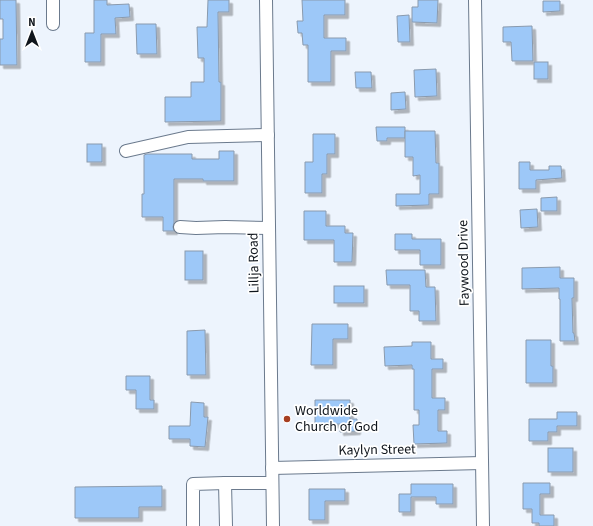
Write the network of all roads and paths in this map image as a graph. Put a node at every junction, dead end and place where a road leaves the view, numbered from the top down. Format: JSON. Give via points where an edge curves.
{"nodes":[{"id":1,"x":53,"y":0,"type":"edge"},
{"id":2,"x":266,"y":0,"type":"edge"},
{"id":3,"x":475,"y":0,"type":"edge"},
{"id":4,"x":53,"y":24,"type":"dead end"},
{"id":5,"x":268,"y":135,"type":"junction"},
{"id":6,"x":126,"y":150,"type":"dead end"},
{"id":7,"x":180,"y":227,"type":"dead end"},
{"id":8,"x":269,"y":228,"type":"junction"},
{"id":9,"x":482,"y":463,"type":"junction"},
{"id":10,"x":272,"y":468,"type":"junction"},
{"id":11,"x":225,"y":483,"type":"junction"},
{"id":12,"x":272,"y":483,"type":"junction"},
{"id":13,"x":193,"y":526,"type":"edge"},
{"id":14,"x":226,"y":526,"type":"edge"},
{"id":15,"x":273,"y":526,"type":"edge"},
{"id":16,"x":483,"y":526,"type":"edge"}],
"edges":[{"from":1,"to":4,"type":"street"},
{"from":2,"to":5,"type":"street","name":"Lillja Road"},
{"from":3,"to":9,"type":"street","name":"Faywood Drive"},
{"from":5,"to":6,"type":"street","via":[[188,136]]},
{"from":5,"to":8,"type":"street","name":"Lillja Road"},
{"from":7,"to":8,"type":"street"},
{"from":8,"to":10,"type":"street","name":"Lillja Road"},
{"from":9,"to":10,"type":"street","name":"Kaylyn Street"},
{"from":9,"to":16,"type":"street","name":"Faywood Drive"},
{"from":10,"to":12,"type":"street","name":"Lillja Road"},
{"from":11,"to":12,"type":"street"},
{"from":11,"to":13,"type":"street","via":[[193,484]]},
{"from":11,"to":14,"type":"street"},
{"from":12,"to":15,"type":"street","name":"Lillja Road"}]}
